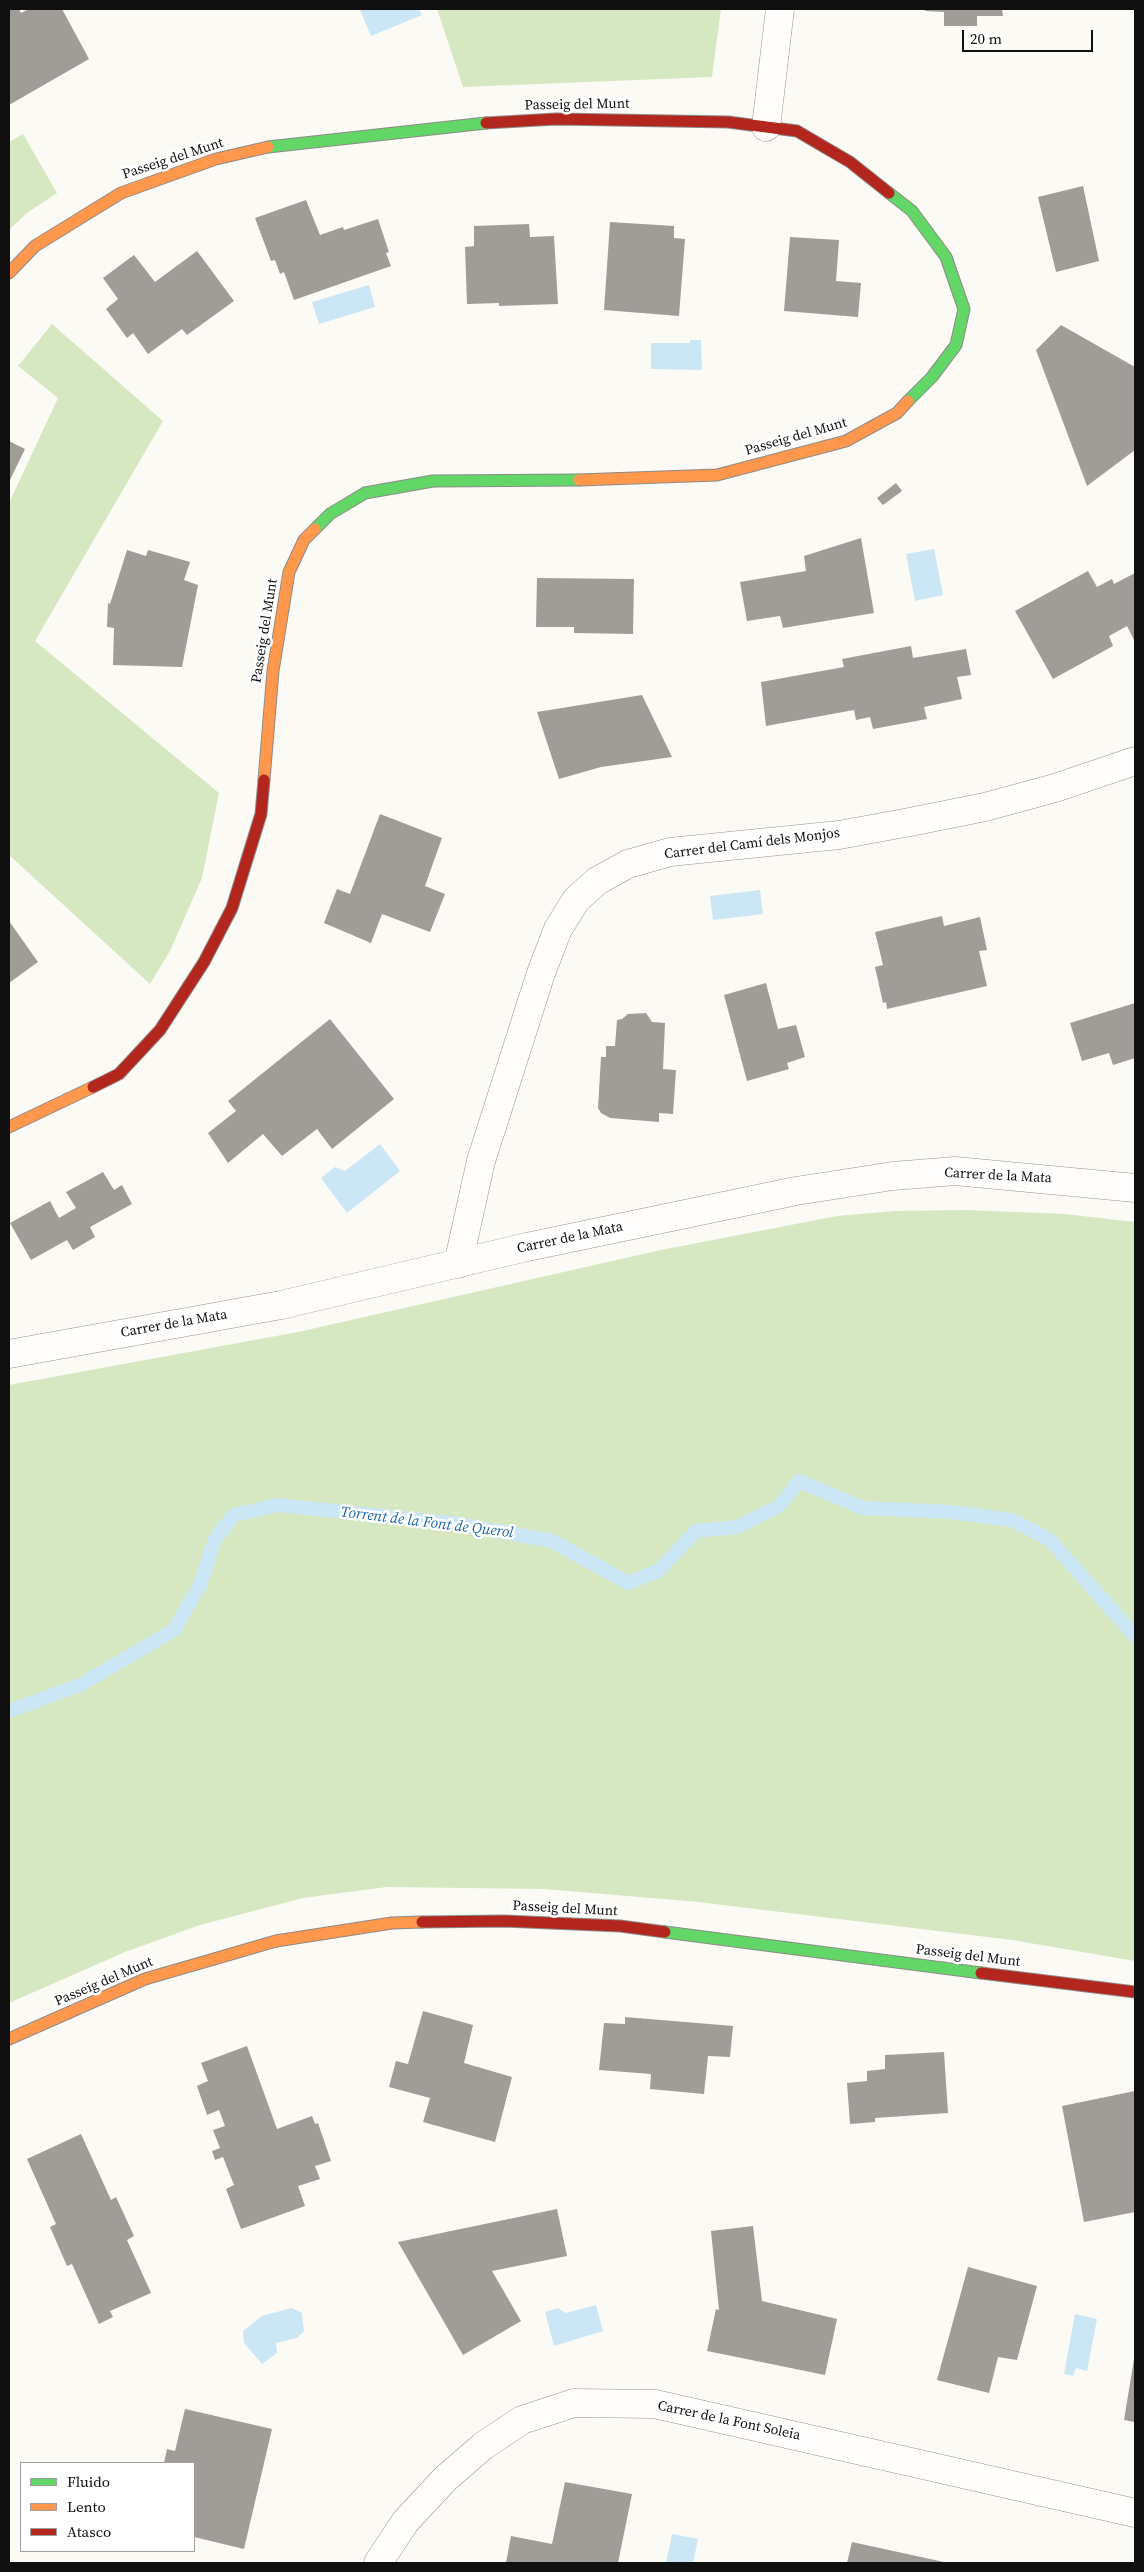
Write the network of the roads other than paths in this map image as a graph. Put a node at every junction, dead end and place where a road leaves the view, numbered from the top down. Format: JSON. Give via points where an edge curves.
{"nodes":[{"id":1,"x":780,"y":9,"type":"edge"},
{"id":2,"x":766,"y":127,"type":"junction"},
{"id":3,"x":9,"y":273,"type":"edge"},
{"id":4,"x":1135,"y":761,"type":"edge"},
{"id":5,"x":9,"y":1127,"type":"edge"},
{"id":6,"x":1135,"y":1188,"type":"edge"},
{"id":7,"x":458,"y":1264,"type":"junction"},
{"id":8,"x":9,"y":1354,"type":"edge"},
{"id":9,"x":1135,"y":1992,"type":"edge"},
{"id":10,"x":9,"y":2039,"type":"edge"},
{"id":11,"x":1135,"y":2513,"type":"edge"},
{"id":12,"x":378,"y":2563,"type":"edge"}],
"edges":[{"from":1,"to":2,"type":"street"},
{"from":2,"to":3,"type":"street","name":"Passeig del Munt","via":[[728,122],[556,119],[438,126],[278,145],[216,159],[121,193],[35,246]]},
{"from":2,"to":5,"type":"street","name":"Passeig del Munt","via":[[797,131],[850,162],[912,210],[946,257],[964,309],[956,345],[932,377],[897,412],[846,441],[716,475],[538,482],[433,481],[365,493],[330,514],[304,540],[289,572],[273,671],[261,814],[232,908],[204,962],[160,1030],[118,1074]]},
{"from":4,"to":7,"type":"street","name":"Carrer del Camí dels Monjos","via":[[985,807],[838,835],[670,852],[628,864],[597,881],[576,900],[558,929],[541,973],[481,1161]]},
{"from":6,"to":7,"type":"street","name":"Carrer de la Mata","via":[[956,1171],[893,1176],[796,1190]]},
{"from":7,"to":8,"type":"street","name":"Carrer de la Mata","via":[[281,1305]]},
{"from":9,"to":10,"type":"street","name":"Passeig del Munt","via":[[620,1926],[504,1921],[392,1923],[276,1941],[145,1979]]},
{"from":11,"to":12,"type":"street","name":"Carrer de la Font Soleia","via":[[655,2404],[574,2403],[522,2420],[483,2446],[445,2479],[405,2522]]}]}
